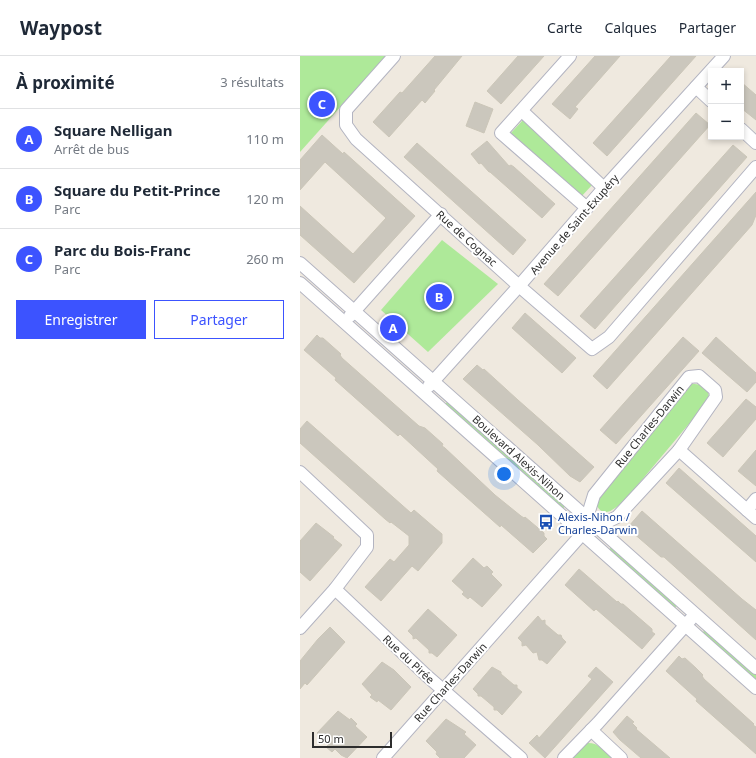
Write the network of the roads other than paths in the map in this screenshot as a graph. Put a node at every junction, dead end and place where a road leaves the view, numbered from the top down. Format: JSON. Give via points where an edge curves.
{"nodes":[{"id":1,"x":394,"y":56,"type":"edge"},
{"id":2,"x":570,"y":56,"type":"edge"},
{"id":3,"x":724,"y":56,"type":"edge"},
{"id":4,"x":696,"y":88,"type":"junction"},
{"id":5,"x":708,"y":98,"type":"edge"},
{"id":6,"x":522,"y":110,"type":"junction"},
{"id":7,"x":744,"y":132,"type":"edge"},
{"id":8,"x":756,"y":143,"type":"edge"},
{"id":9,"x":756,"y":167,"type":"edge"},
{"id":10,"x":604,"y":188,"type":"junction"},
{"id":11,"x":587,"y":208,"type":"junction"},
{"id":12,"x":441,"y":214,"type":"junction"},
{"id":13,"x":300,"y":263,"type":"edge"},
{"id":14,"x":300,"y":283,"type":"edge"},
{"id":15,"x":519,"y":286,"type":"junction"},
{"id":16,"x":354,"y":311,"type":"junction"},
{"id":17,"x":344,"y":322,"type":"junction"},
{"id":18,"x":434,"y":381,"type":"junction"},
{"id":19,"x":424,"y":392,"type":"junction"},
{"id":20,"x":679,"y":450,"type":"junction"},
{"id":21,"x":300,"y":472,"type":"edge"},
{"id":22,"x":756,"y":499,"type":"edge"},
{"id":23,"x":752,"y":514,"type":"edge"},
{"id":24,"x":587,"y":517,"type":"junction"},
{"id":25,"x":597,"y":526,"type":"junction"},
{"id":26,"x":582,"y":534,"type":"junction"},
{"id":27,"x":335,"y":589,"type":"junction"},
{"id":28,"x":695,"y":614,"type":"junction"},
{"id":29,"x":686,"y":625,"type":"junction"},
{"id":30,"x":300,"y":628,"type":"edge"},
{"id":31,"x":756,"y":668,"type":"edge"},
{"id":32,"x":756,"y":688,"type":"edge"},
{"id":33,"x":443,"y":690,"type":"junction"},
{"id":34,"x":591,"y":730,"type":"junction"},
{"id":35,"x":383,"y":758,"type":"edge"},
{"id":36,"x":521,"y":758,"type":"edge"},
{"id":37,"x":564,"y":758,"type":"edge"},
{"id":38,"x":621,"y":758,"type":"edge"}],
"edges":[{"from":1,"to":12,"type":"street","name":"Rue de Cognac","via":[[346,110],[346,125],[356,139]]},
{"from":2,"to":6,"type":"street"},
{"from":3,"to":4,"type":"street","name":"Avenue de Saint-Exupéry"},
{"from":4,"to":5,"type":"street"},
{"from":4,"to":10,"type":"street","name":"Avenue de Saint-Exupéry"},
{"from":6,"to":10,"type":"street"},
{"from":6,"to":11,"type":"street","via":[[501,133]]},
{"from":7,"to":8,"type":"street"},
{"from":9,"to":15,"type":"street","name":"Rue de Cognac","via":[[609,337],[592,349]]},
{"from":10,"to":11,"type":"street","name":"Avenue de Saint-Exupéry"},
{"from":11,"to":15,"type":"street","name":"Avenue de Saint-Exupéry"},
{"from":12,"to":15,"type":"street","name":"Rue de Cognac"},
{"from":12,"to":16,"type":"street"},
{"from":13,"to":16,"type":"street","name":"Boulevard Alexis-Nihon"},
{"from":14,"to":17,"type":"street","name":"Boulevard Alexis-Nihon"},
{"from":15,"to":18,"type":"street","name":"Avenue de Saint-Exupéry"},
{"from":16,"to":17,"type":"street"},
{"from":16,"to":18,"type":"street","name":"Boulevard Alexis-Nihon"},
{"from":17,"to":19,"type":"street","name":"Boulevard Alexis-Nihon"},
{"from":18,"to":19,"type":"street","name":"Avenue de Saint-Exupéry"},
{"from":18,"to":24,"type":"street","name":"Boulevard Alexis-Nihon"},
{"from":19,"to":26,"type":"street","name":"Boulevard Alexis-Nihon"},
{"from":20,"to":23,"type":"street"},
{"from":20,"to":24,"type":"street","name":"Rue Charles-Darwin","via":[[716,397],[715,390],[699,376],[689,377],[594,495]]},
{"from":20,"to":25,"type":"street","name":"Rue Charles-Darwin","via":[[617,517]]},
{"from":21,"to":27,"type":"street","via":[[367,534],[367,547]]},
{"from":22,"to":23,"type":"street"},
{"from":24,"to":25,"type":"street","name":"Boulevard Alexis-Nihon"},
{"from":24,"to":26,"type":"street","name":"Rue Charles-Darwin"},
{"from":25,"to":26,"type":"street","name":"Rue Charles-Darwin"},
{"from":25,"to":28,"type":"street","name":"Boulevard Alexis-Nihon"},
{"from":26,"to":29,"type":"street","name":"Boulevard Alexis-Nihon"},
{"from":26,"to":33,"type":"street","name":"Rue Charles-Darwin"},
{"from":27,"to":30,"type":"street"},
{"from":27,"to":33,"type":"street","name":"Rue du Pirée"},
{"from":28,"to":29,"type":"street"},
{"from":28,"to":31,"type":"street","name":"Boulevard Alexis-Nihon"},
{"from":29,"to":32,"type":"street","name":"Boulevard Alexis-Nihon"},
{"from":29,"to":34,"type":"street"},
{"from":33,"to":35,"type":"street","name":"Rue Charles-Darwin"},
{"from":33,"to":36,"type":"street","name":"Rue du Pirée"},
{"from":34,"to":37,"type":"street"},
{"from":34,"to":38,"type":"street"}]}
